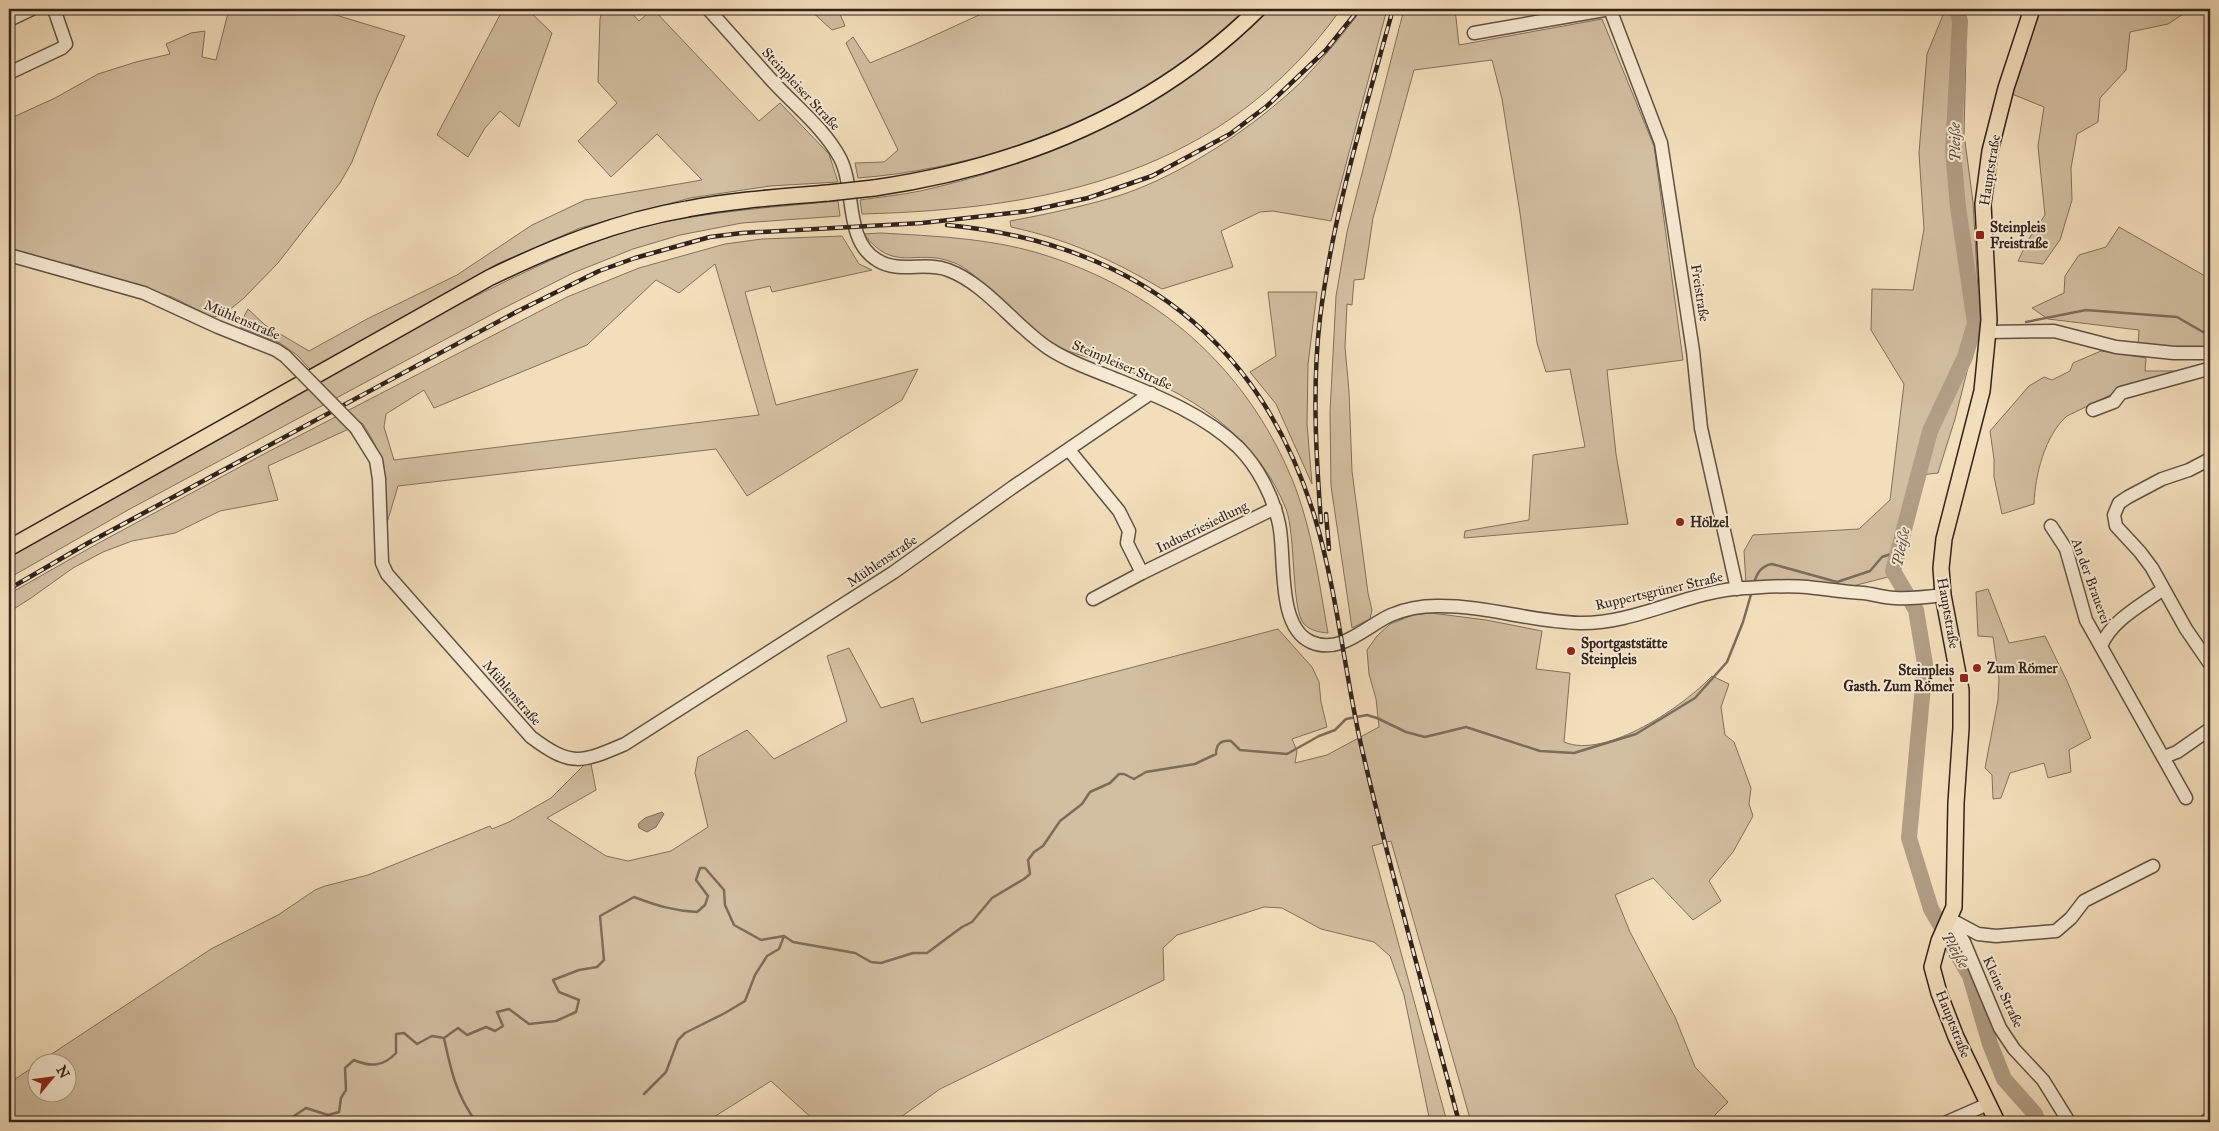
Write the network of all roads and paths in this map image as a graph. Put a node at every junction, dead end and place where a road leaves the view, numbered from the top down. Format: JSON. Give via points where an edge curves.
{"nodes":[{"id":1,"x":32,"y":9,"type":"edge"},
{"id":2,"x":54,"y":9,"type":"edge"},
{"id":3,"x":708,"y":9,"type":"edge"},
{"id":4,"x":1258,"y":9,"type":"edge"},
{"id":5,"x":1611,"y":9,"type":"edge"},
{"id":6,"x":2032,"y":9,"type":"edge"},
{"id":7,"x":9,"y":20,"type":"edge"},
{"id":8,"x":1474,"y":33,"type":"dead end"},
{"id":9,"x":9,"y":73,"type":"edge"},
{"id":10,"x":9,"y":255,"type":"edge"},
{"id":11,"x":1988,"y":332,"type":"junction"},
{"id":12,"x":2206,"y":353,"type":"edge"},
{"id":13,"x":1151,"y":393,"type":"junction"},
{"id":14,"x":2093,"y":410,"type":"dead end"},
{"id":15,"x":1069,"y":450,"type":"junction"},
{"id":16,"x":2210,"y":459,"type":"edge"},
{"id":17,"x":1275,"y":508,"type":"junction"},
{"id":18,"x":2051,"y":526,"type":"dead end"},
{"id":19,"x":9,"y":548,"type":"edge"},
{"id":20,"x":1142,"y":572,"type":"junction"},
{"id":21,"x":1741,"y":588,"type":"junction"},
{"id":22,"x":2162,"y":590,"type":"junction"},
{"id":23,"x":1942,"y":596,"type":"junction"},
{"id":24,"x":1093,"y":599,"type":"dead end"},
{"id":25,"x":1332,"y":645,"type":"joint"},
{"id":26,"x":2101,"y":646,"type":"junction"},
{"id":27,"x":2210,"y":664,"type":"edge"},
{"id":28,"x":2210,"y":729,"type":"edge"},
{"id":29,"x":2164,"y":757,"type":"junction"},
{"id":30,"x":2186,"y":798,"type":"dead end"},
{"id":31,"x":2153,"y":866,"type":"dead end"},
{"id":32,"x":1948,"y":921,"type":"junction"},
{"id":33,"x":1988,"y":1104,"type":"junction"},
{"id":34,"x":2210,"y":1118,"type":"edge"},
{"id":35,"x":1947,"y":1122,"type":"edge"},
{"id":36,"x":1996,"y":1122,"type":"edge"},
{"id":37,"x":2069,"y":1122,"type":"edge"},
{"id":38,"x":2205,"y":1122,"type":"edge"}],
"edges":[{"from":1,"to":7,"type":"street"},
{"from":2,"to":9,"type":"street","via":[[66,44]]},
{"from":3,"to":13,"type":"street","name":"Steinpleiser Straße","via":[[824,134],[835,150],[846,171],[856,231],[872,256],[892,266],[935,266],[969,280],[1049,349],[1074,363]]},
{"from":4,"to":19,"type":"main road","bridge":true,"via":[[1157,89],[1085,128],[1011,158],[964,172],[874,188],[734,202],[650,216],[531,258],[489,278]]},
{"from":5,"to":8,"type":"street"},
{"from":5,"to":21,"type":"street","name":"Freistraße","via":[[1662,143],[1693,351],[1701,428]]},
{"from":6,"to":11,"type":"main road","name":"Hauptstraße","via":[[2006,88],[1990,151],[1983,204]]},
{"from":10,"to":15,"type":"street","name":"Mühlenstraße","bridge":true,"via":[[144,293],[285,356],[356,428],[376,460],[382,563],[387,574],[531,738],[552,753],[570,759],[590,759],[625,744],[894,572]]},
{"from":11,"to":12,"type":"street","via":[[2054,331],[2116,347]]},
{"from":11,"to":23,"type":"main road","name":"Hauptstraße","via":[[1982,391],[1944,539],[1940,568]]},
{"from":12,"to":14,"type":"street","via":[[2204,369],[2121,393],[2114,402]]},
{"from":13,"to":15,"type":"street","name":"Mühlenstraße"},
{"from":13,"to":17,"type":"street","name":"Steinpleiser Straße","via":[[1212,426],[1238,448],[1256,470]]},
{"from":15,"to":20,"type":"street","via":[[1119,511],[1129,531],[1127,543]]},
{"from":16,"to":22,"type":"street","via":[[2128,497],[2119,503],[2114,515],[2116,526],[2152,568]]},
{"from":17,"to":20,"type":"street","name":"Industriesiedlung"},
{"from":17,"to":25,"type":"street","name":"Steinpleiser Straße","via":[[1282,542],[1289,617],[1304,638],[1312,643]]},
{"from":18,"to":26,"type":"street","name":"An der Brauerei","via":[[2066,549],[2086,620]]},
{"from":20,"to":24,"type":"street","name":"Industriesiedlung"},
{"from":21,"to":23,"type":"street","name":"Ruppertsgrüner Straße","via":[[1802,587],[1893,598]]},
{"from":21,"to":25,"type":"street","name":"Ruppertsgrüner Straße","via":[[1722,590],[1602,622],[1544,620],[1481,609],[1423,606],[1391,615],[1353,638]]},
{"from":22,"to":26,"type":"street","name":"An der Brauerei","via":[[2123,618],[2105,636]]},
{"from":22,"to":27,"type":"street"},
{"from":23,"to":32,"type":"main road","name":"Hauptstraße","via":[[1961,690],[1954,907]]},
{"from":26,"to":29,"type":"street","name":"An der Brauerei"},
{"from":28,"to":29,"type":"street"},
{"from":29,"to":30,"type":"street","name":"An der Brauerei"},
{"from":31,"to":32,"type":"street","via":[[2084,901],[2056,930],[1996,936],[1978,934]]},
{"from":32,"to":33,"type":"main road","name":"Hauptstraße","via":[[1938,941],[1932,967],[1956,1038]]},
{"from":32,"to":37,"type":"street","name":"Kleine Straße","via":[[1964,942],[2000,1028],[2014,1049],[2043,1080]]},
{"from":33,"to":35,"type":"street"},
{"from":33,"to":36,"type":"main road","name":"Hauptstraße"},
{"from":34,"to":38,"type":"street"}]}
